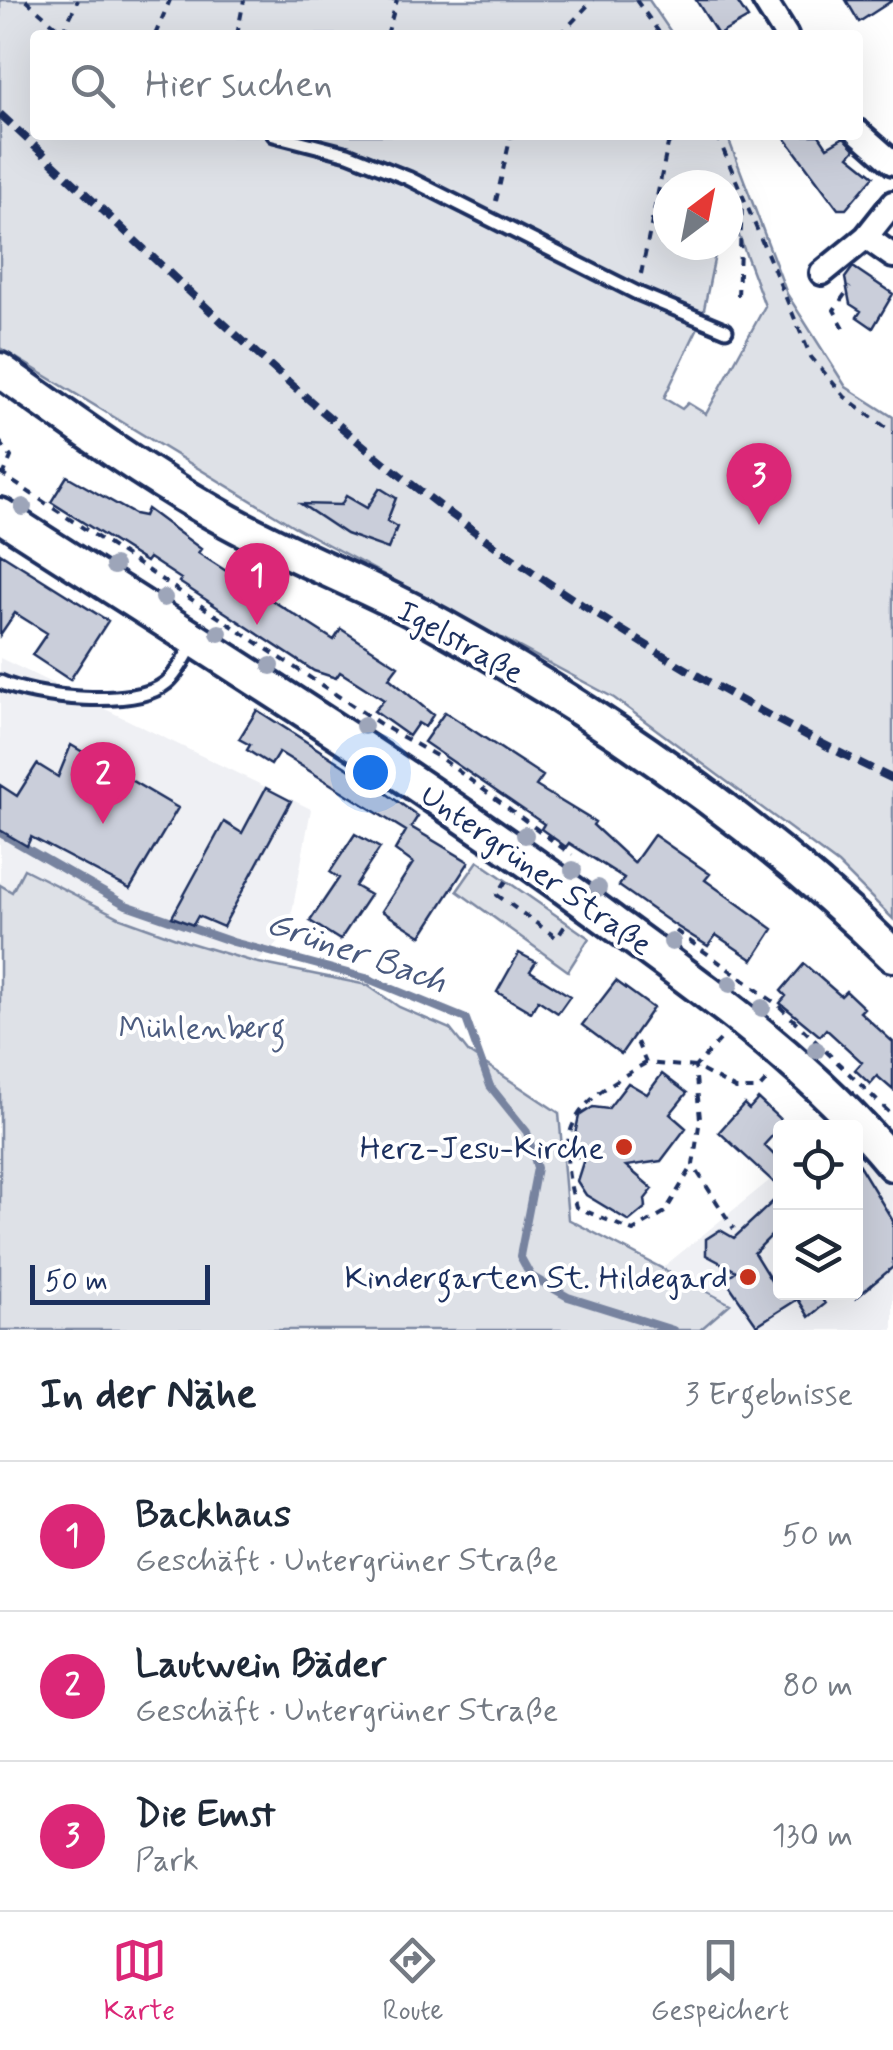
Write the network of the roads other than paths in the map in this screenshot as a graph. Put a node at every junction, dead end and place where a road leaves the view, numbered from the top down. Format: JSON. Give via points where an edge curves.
{"nodes":[{"id":1,"x":764,"y":0,"type":"edge"},
{"id":2,"x":783,"y":30,"type":"edge"},
{"id":3,"x":863,"y":136,"type":"edge"},
{"id":4,"x":293,"y":140,"type":"edge"},
{"id":5,"x":893,"y":163,"type":"edge"},
{"id":6,"x":893,"y":203,"type":"edge"},
{"id":7,"x":866,"y":237,"type":"junction"},
{"id":8,"x":893,"y":256,"type":"edge"},
{"id":9,"x":822,"y":273,"type":"dead end"},
{"id":10,"x":726,"y":330,"type":"dead end"},
{"id":11,"x":0,"y":370,"type":"edge"},
{"id":12,"x":0,"y":515,"type":"edge"},
{"id":13,"x":196,"y":642,"type":"junction"},
{"id":14,"x":0,"y":682,"type":"edge"},
{"id":15,"x":893,"y":955,"type":"edge"},
{"id":16,"x":893,"y":1164,"type":"edge"}],
"edges":[{"from":1,"to":2,"type":"street"},
{"from":3,"to":5,"type":"street"},
{"from":4,"to":10,"type":"lane","via":[[348,154]]},
{"from":6,"to":7,"type":"street"},
{"from":7,"to":8,"type":"street"},
{"from":7,"to":9,"type":"street"},
{"from":11,"to":15,"type":"main road","name":"Igelstraße","via":[[166,485],[437,623],[612,732],[765,840]]},
{"from":12,"to":13,"type":"main road","name":"Untergrüner Straße"},
{"from":13,"to":14,"type":"lane","via":[[166,684],[140,692],[76,700],[26,694]]},
{"from":13,"to":16,"type":"main road","name":"Untergrüner Straße","via":[[522,856],[740,1018],[789,1057]]}]}
